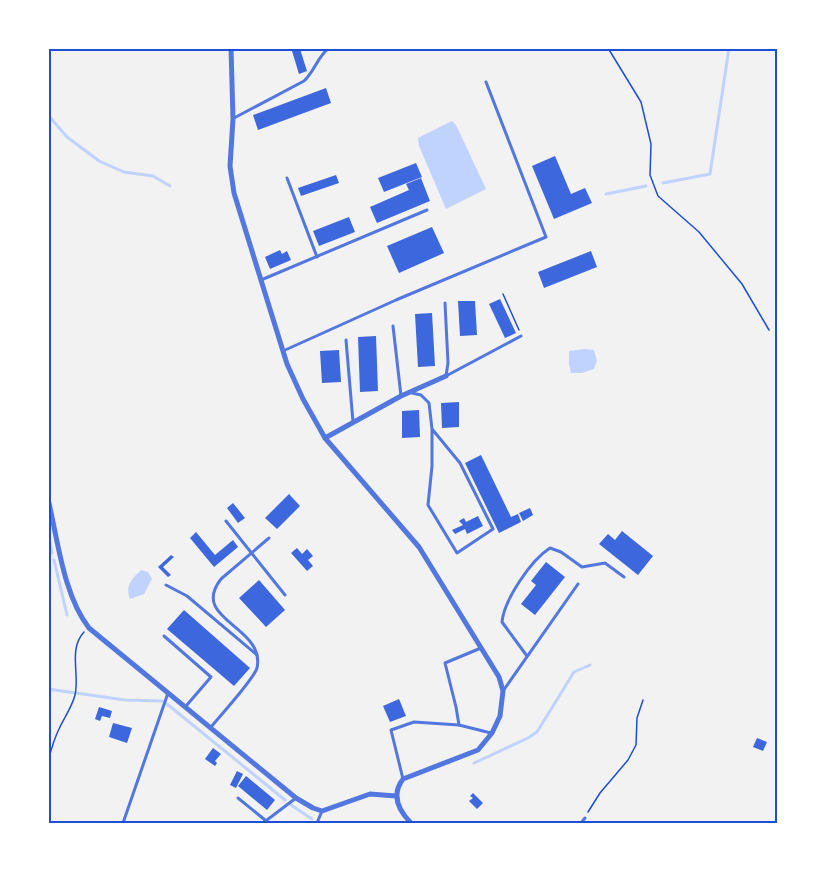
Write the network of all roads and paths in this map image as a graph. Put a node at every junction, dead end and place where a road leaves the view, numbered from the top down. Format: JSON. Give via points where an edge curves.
{"nodes":[{"id":1,"x":231,"y":48,"type":"edge"},
{"id":2,"x":329,"y":48,"type":"edge"},
{"id":3,"x":608,"y":48,"type":"edge"},
{"id":4,"x":486,"y":82,"type":"dead end"},
{"id":5,"x":233,"y":119,"type":"junction"},
{"id":6,"x":287,"y":178,"type":"dead end"},
{"id":7,"x":427,"y":210,"type":"dead end"},
{"id":8,"x":317,"y":257,"type":"junction"},
{"id":9,"x":261,"y":280,"type":"junction"},
{"id":10,"x":503,"y":294,"type":"dead end"},
{"id":11,"x":445,"y":303,"type":"dead end"},
{"id":12,"x":393,"y":326,"type":"dead end"},
{"id":13,"x":770,"y":330,"type":"dead end"},
{"id":14,"x":521,"y":336,"type":"joint"},
{"id":15,"x":346,"y":340,"type":"dead end"},
{"id":16,"x":283,"y":351,"type":"junction"},
{"id":17,"x":446,"y":376,"type":"junction"},
{"id":18,"x":411,"y":392,"type":"junction"},
{"id":19,"x":401,"y":396,"type":"junction"},
{"id":20,"x":353,"y":422,"type":"junction"},
{"id":21,"x":432,"y":429,"type":"junction"},
{"id":22,"x":325,"y":438,"type":"junction"},
{"id":23,"x":48,"y":499,"type":"edge"},
{"id":24,"x":49,"y":507,"type":"edge"},
{"id":25,"x":226,"y":521,"type":"dead end"},
{"id":26,"x":269,"y":538,"type":"dead end"},
{"id":27,"x":252,"y":553,"type":"junction"},
{"id":28,"x":624,"y":578,"type":"dead end"},
{"id":29,"x":578,"y":584,"type":"dead end"},
{"id":30,"x":166,"y":585,"type":"dead end"},
{"id":31,"x":285,"y":595,"type":"dead end"},
{"id":32,"x":89,"y":628,"type":"junction"},
{"id":33,"x":164,"y":636,"type":"dead end"},
{"id":34,"x":481,"y":648,"type":"junction"},
{"id":35,"x":258,"y":656,"type":"junction"},
{"id":36,"x":527,"y":656,"type":"junction"},
{"id":37,"x":168,"y":691,"type":"junction"},
{"id":38,"x":503,"y":691,"type":"junction"},
{"id":39,"x":643,"y":700,"type":"dead end"},
{"id":40,"x":186,"y":706,"type":"junction"},
{"id":41,"x":459,"y":726,"type":"junction"},
{"id":42,"x":211,"y":727,"type":"junction"},
{"id":43,"x":492,"y":733,"type":"junction"},
{"id":44,"x":48,"y":761,"type":"edge"},
{"id":45,"x":403,"y":779,"type":"junction"},
{"id":46,"x":396,"y":796,"type":"junction"},
{"id":47,"x":238,"y":798,"type":"dead end"},
{"id":48,"x":296,"y":798,"type":"junction"},
{"id":49,"x":322,"y":811,"type":"junction"},
{"id":50,"x":585,"y":818,"type":"joint"},
{"id":51,"x":264,"y":821,"type":"edge"},
{"id":52,"x":123,"y":823,"type":"edge"},
{"id":53,"x":317,"y":823,"type":"edge"},
{"id":54,"x":411,"y":823,"type":"edge"},
{"id":55,"x":581,"y":823,"type":"edge"}],
"edges":[{"from":1,"to":5,"type":"street"},
{"from":2,"to":5,"type":"lane","via":[[304,81]]},
{"from":3,"to":13,"type":"path","via":[[641,102],[651,144],[650,175],[658,196],[699,232],[742,284]]},
{"from":4,"to":16,"type":"lane","via":[[546,237]]},
{"from":5,"to":9,"type":"street","via":[[230,166],[234,193]]},
{"from":6,"to":8,"type":"lane"},
{"from":7,"to":8,"type":"lane"},
{"from":8,"to":9,"type":"lane"},
{"from":9,"to":16,"type":"street"},
{"from":10,"to":14,"type":"path"},
{"from":11,"to":17,"type":"lane"},
{"from":12,"to":19,"type":"lane"},
{"from":14,"to":17,"type":"lane"},
{"from":15,"to":20,"type":"lane"},
{"from":16,"to":22,"type":"street"},
{"from":17,"to":18,"type":"street"},
{"from":18,"to":19,"type":"street"},
{"from":18,"to":21,"type":"lane","via":[[421,395],[429,404]]},
{"from":19,"to":20,"type":"street"},
{"from":20,"to":22,"type":"street"},
{"from":21,"to":21,"type":"lane","via":[[428,505],[457,553],[493,529],[460,463]]},
{"from":22,"to":34,"type":"street","via":[[419,547]]},
{"from":23,"to":24,"type":"street"},
{"from":24,"to":32,"type":"street","via":[[70,595]]},
{"from":25,"to":27,"type":"lane"},
{"from":26,"to":27,"type":"lane"},
{"from":27,"to":31,"type":"lane"},
{"from":27,"to":35,"type":"lane","via":[[215,587],[214,597],[217,609],[254,643]]},
{"from":28,"to":36,"type":"lane","via":[[605,563],[582,567],[550,548],[542,553],[503,611],[502,622]]},
{"from":29,"to":36,"type":"lane"},
{"from":30,"to":35,"type":"lane","via":[[187,596]]},
{"from":32,"to":37,"type":"street"},
{"from":32,"to":44,"type":"path","via":[[77,643],[75,697]]},
{"from":33,"to":40,"type":"lane","via":[[211,677]]},
{"from":34,"to":38,"type":"street"},
{"from":34,"to":41,"type":"lane","via":[[445,663]]},
{"from":35,"to":42,"type":"lane","via":[[256,670]]},
{"from":36,"to":38,"type":"lane"},
{"from":37,"to":40,"type":"street"},
{"from":37,"to":52,"type":"lane"},
{"from":38,"to":43,"type":"street","via":[[500,716]]},
{"from":39,"to":50,"type":"path","via":[[637,718],[636,745]]},
{"from":40,"to":42,"type":"street"},
{"from":41,"to":43,"type":"lane"},
{"from":41,"to":45,"type":"lane","via":[[414,722],[391,730]]},
{"from":42,"to":48,"type":"street"},
{"from":43,"to":45,"type":"street","via":[[478,750]]},
{"from":45,"to":46,"type":"street"},
{"from":46,"to":49,"type":"street","via":[[370,794]]},
{"from":46,"to":54,"type":"street","via":[[402,813]]},
{"from":47,"to":51,"type":"lane"},
{"from":48,"to":49,"type":"street"},
{"from":48,"to":51,"type":"lane"},
{"from":49,"to":53,"type":"lane"},
{"from":50,"to":55,"type":"lane"}]}
